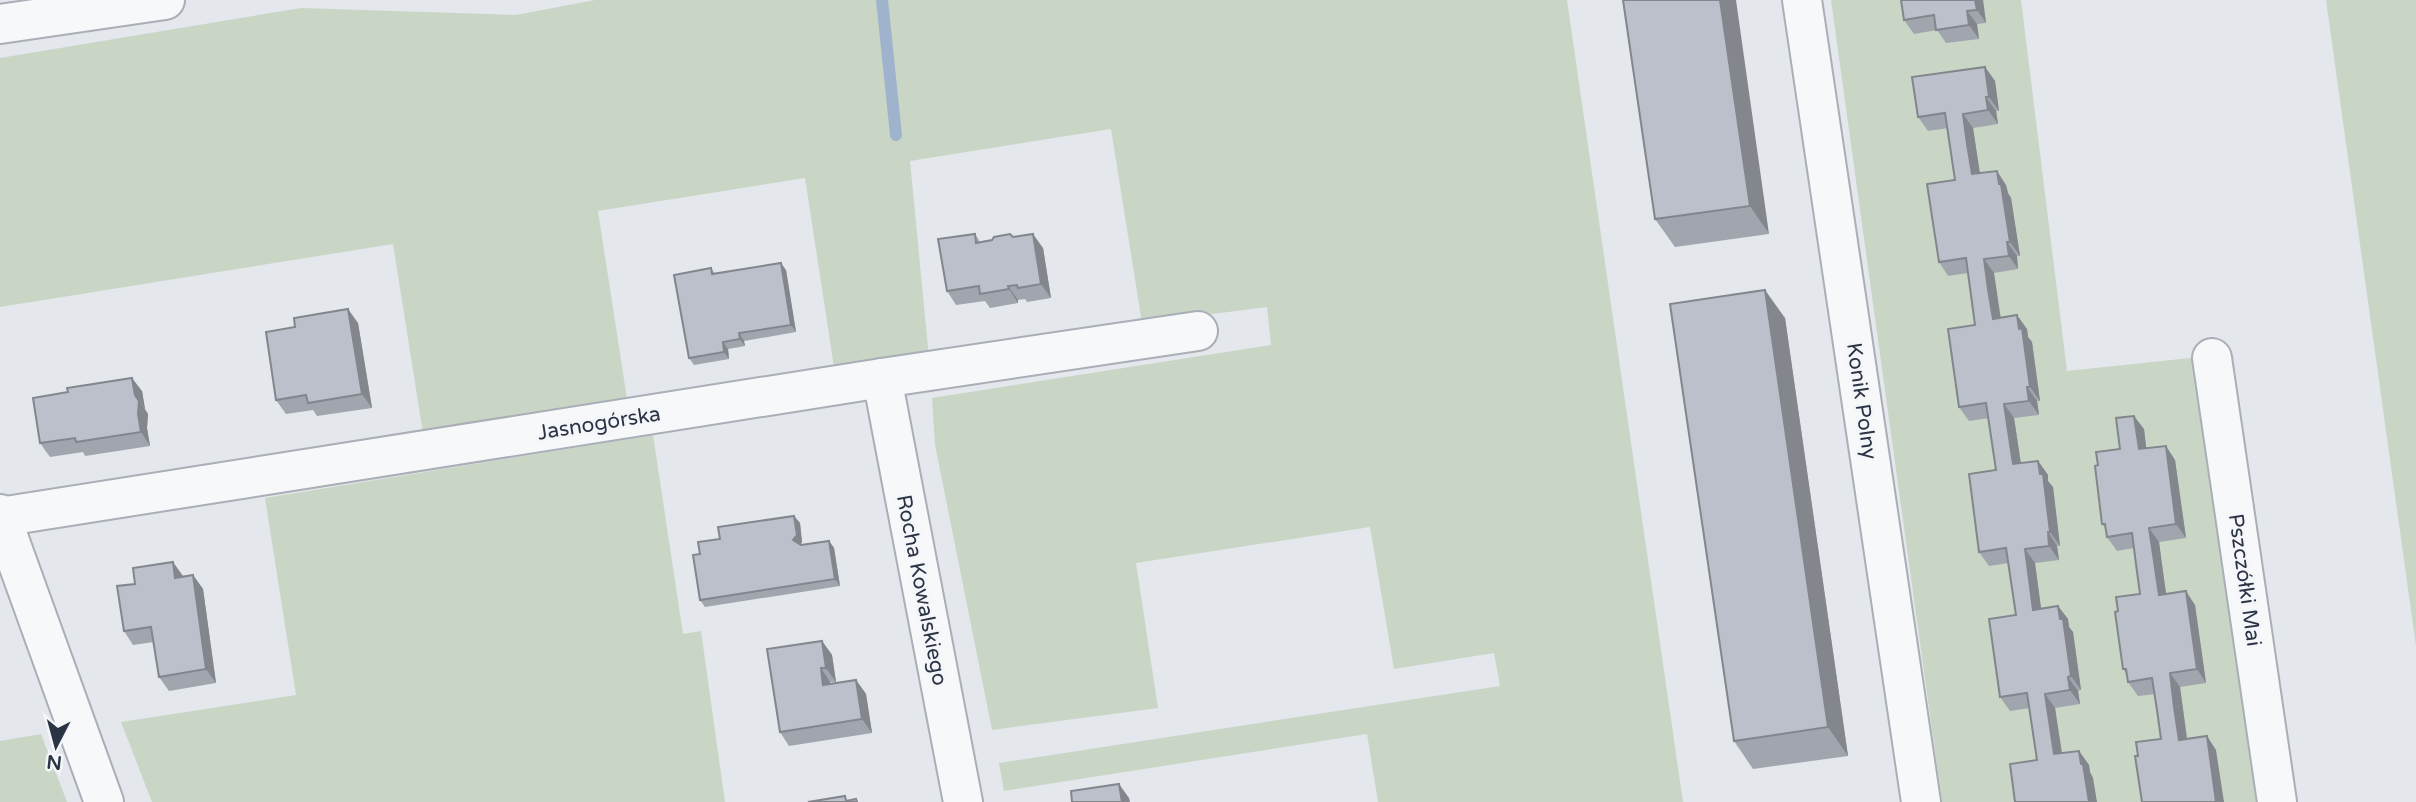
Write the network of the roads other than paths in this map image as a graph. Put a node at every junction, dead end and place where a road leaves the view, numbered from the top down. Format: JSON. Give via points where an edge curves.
{"nodes":[{"id":1,"x":165,"y":0,"type":"edge"},
{"id":2,"x":1802,"y":0,"type":"edge"},
{"id":3,"x":0,"y":24,"type":"edge"},
{"id":4,"x":1198,"y":331,"type":"dead end"},
{"id":5,"x":2212,"y":358,"type":"dead end"},
{"id":6,"x":881,"y":378,"type":"junction"},
{"id":7,"x":0,"y":516,"type":"edge"},
{"id":8,"x":104,"y":802,"type":"edge"},
{"id":9,"x":963,"y":802,"type":"edge"},
{"id":10,"x":1921,"y":802,"type":"edge"},
{"id":11,"x":2277,"y":802,"type":"edge"}],
"edges":[{"from":1,"to":3,"type":"street"},
{"from":2,"to":10,"type":"street","name":"Konik Polny"},
{"from":4,"to":6,"type":"street","name":"Jasnogórska"},
{"from":5,"to":11,"type":"street","name":"Pszczółki Mai"},
{"from":6,"to":7,"type":"street","name":"Jasnogórska"},
{"from":6,"to":9,"type":"street","name":"Rocha Kowalskiego"},
{"from":7,"to":8,"type":"street"}]}
